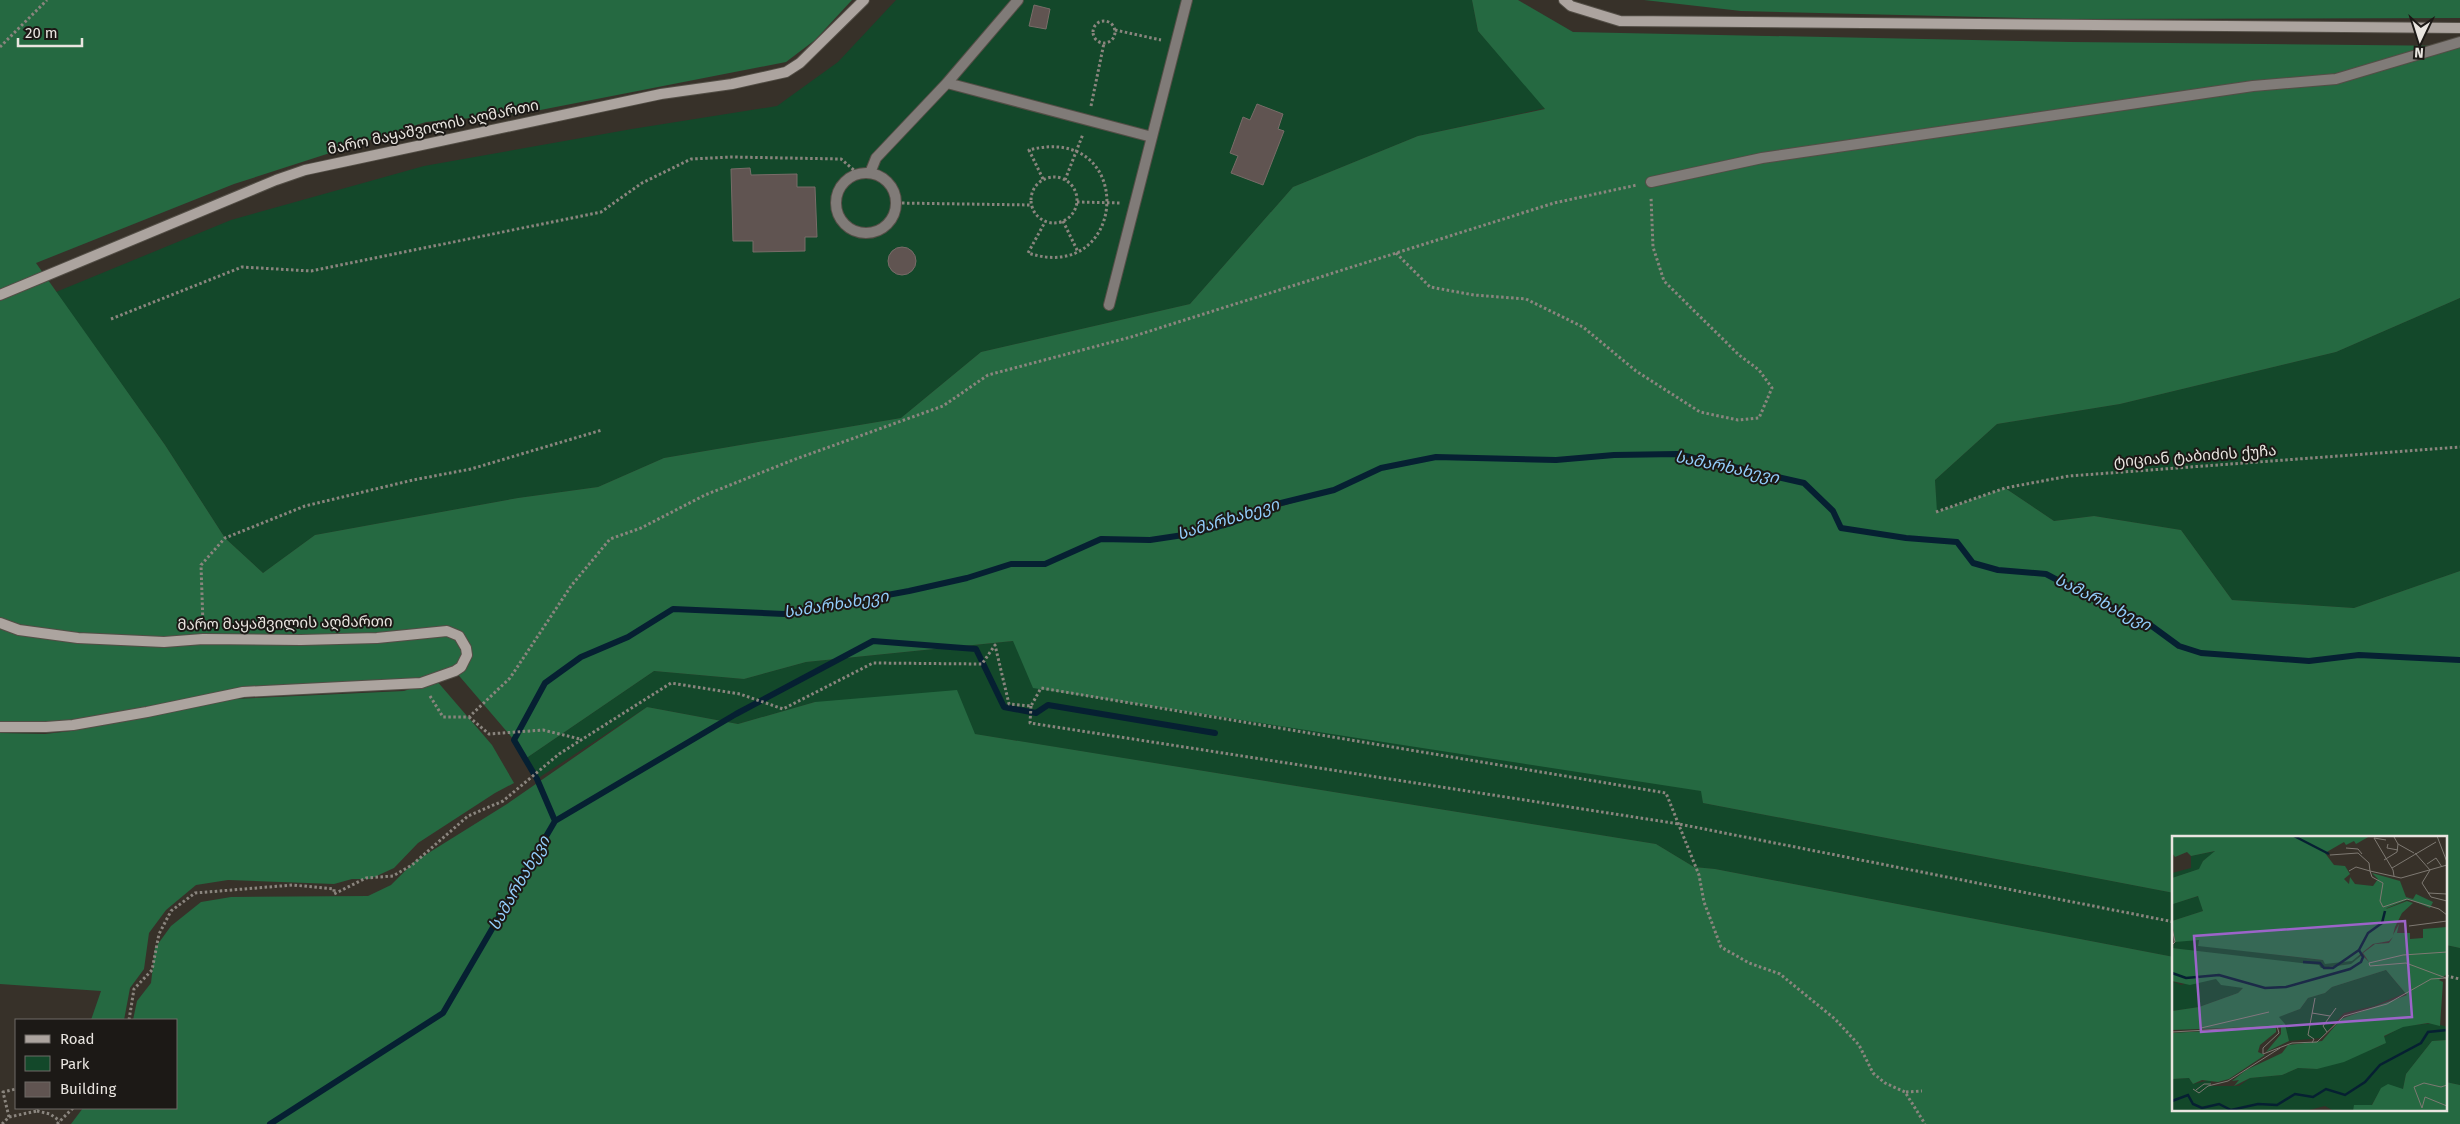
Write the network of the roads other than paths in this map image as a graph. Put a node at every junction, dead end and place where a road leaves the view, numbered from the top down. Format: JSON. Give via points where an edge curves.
{"nodes":[{"id":1,"x":864,"y":0,"type":"edge"},
{"id":2,"x":1018,"y":0,"type":"edge"},
{"id":3,"x":1187,"y":0,"type":"edge"},
{"id":4,"x":1564,"y":0,"type":"edge"},
{"id":5,"x":2460,"y":28,"type":"edge"},
{"id":6,"x":2460,"y":42,"type":"edge"},
{"id":7,"x":947,"y":83,"type":"junction"},
{"id":8,"x":1152,"y":137,"type":"junction"},
{"id":9,"x":864,"y":173,"type":"junction"},
{"id":10,"x":1651,"y":182,"type":"road end"},
{"id":11,"x":0,"y":295,"type":"edge"},
{"id":12,"x":1109,"y":305,"type":"dead end"},
{"id":13,"x":0,"y":623,"type":"edge"},
{"id":14,"x":0,"y":727,"type":"edge"}],
"edges":[{"from":1,"to":11,"type":"main road","name":"მარო მაყაშვილის აღმართი","via":[[800,64],[786,72],[661,94],[305,170]]},
{"from":2,"to":7,"type":"lane"},
{"from":3,"to":8,"type":"lane"},
{"from":4,"to":5,"type":"main road","via":[[1571,6],[1620,21]]},
{"from":6,"to":10,"type":"lane","via":[[2336,79],[2253,86],[1772,157]]},
{"from":7,"to":8,"type":"lane"},
{"from":7,"to":9,"type":"lane"},
{"from":8,"to":12,"type":"lane"},
{"from":9,"to":9,"type":"lane","via":[[887,181],[893,188],[896,203],[894,216],[881,230],[862,233],[844,224],[836,204],[842,185]]},
{"from":13,"to":14,"type":"main road","name":"მარო მაყაშვილის აღმართი","via":[[19,630],[78,638],[164,642],[377,638],[447,631],[459,636],[466,648],[465,661],[456,671],[421,683],[243,692],[73,724]]}]}
